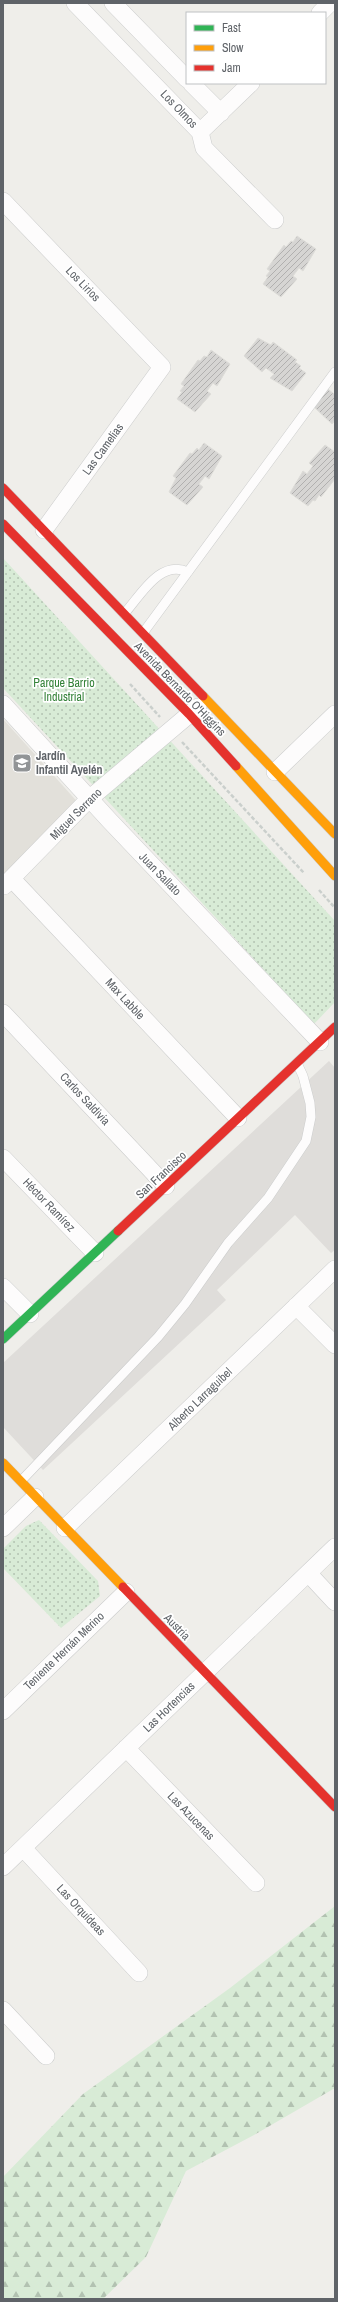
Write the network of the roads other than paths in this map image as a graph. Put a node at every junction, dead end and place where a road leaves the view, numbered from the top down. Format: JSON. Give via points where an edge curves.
{"nodes":[{"id":1,"x":75,"y":3,"type":"edge"},
{"id":2,"x":113,"y":3,"type":"edge"},
{"id":3,"x":330,"y":3,"type":"edge"},
{"id":4,"x":321,"y":12,"type":"edge"},
{"id":5,"x":186,"y":78,"type":"edge"},
{"id":6,"x":192,"y":84,"type":"edge"},
{"id":7,"x":250,"y":84,"type":"edge"},
{"id":8,"x":221,"y":113,"type":"junction"},
{"id":9,"x":200,"y":132,"type":"junction"},
{"id":10,"x":3,"y":201,"type":"edge"},
{"id":11,"x":275,"y":220,"type":"dead end"},
{"id":12,"x":162,"y":367,"type":"joint"},
{"id":13,"x":335,"y":372,"type":"edge"},
{"id":14,"x":3,"y":488,"type":"edge"},
{"id":15,"x":3,"y":524,"type":"edge"},
{"id":16,"x":44,"y":530,"type":"junction"},
{"id":17,"x":188,"y":572,"type":"junction"},
{"id":18,"x":124,"y":614,"type":"junction"},
{"id":19,"x":143,"y":634,"type":"junction"},
{"id":20,"x":208,"y":700,"type":"junction"},
{"id":21,"x":3,"y":704,"type":"edge"},
{"id":22,"x":189,"y":714,"type":"junction"},
{"id":23,"x":335,"y":714,"type":"edge"},
{"id":24,"x":275,"y":772,"type":"junction"},
{"id":25,"x":89,"y":799,"type":"junction"},
{"id":26,"x":335,"y":834,"type":"edge"},
{"id":27,"x":335,"y":876,"type":"edge"},
{"id":28,"x":7,"y":883,"type":"edge"},
{"id":29,"x":3,"y":1013,"type":"edge"},
{"id":30,"x":335,"y":1027,"type":"edge"},
{"id":31,"x":320,"y":1042,"type":"junction"},
{"id":32,"x":297,"y":1064,"type":"junction"},
{"id":33,"x":238,"y":1118,"type":"junction"},
{"id":34,"x":3,"y":1158,"type":"edge"},
{"id":35,"x":166,"y":1186,"type":"junction"},
{"id":36,"x":95,"y":1253,"type":"junction"},
{"id":37,"x":335,"y":1269,"type":"edge"},
{"id":38,"x":3,"y":1287,"type":"edge"},
{"id":39,"x":296,"y":1306,"type":"junction"},
{"id":40,"x":30,"y":1314,"type":"junction"},
{"id":41,"x":3,"y":1339,"type":"edge"},
{"id":42,"x":335,"y":1346,"type":"edge"},
{"id":43,"x":3,"y":1463,"type":"edge"},
{"id":44,"x":21,"y":1482,"type":"junction"},
{"id":45,"x":36,"y":1497,"type":"junction"},
{"id":46,"x":3,"y":1528,"type":"edge"},
{"id":47,"x":65,"y":1528,"type":"junction"},
{"id":48,"x":335,"y":1547,"type":"edge"},
{"id":49,"x":308,"y":1573,"type":"junction"},
{"id":50,"x":126,"y":1592,"type":"junction"},
{"id":51,"x":335,"y":1602,"type":"edge"},
{"id":52,"x":205,"y":1672,"type":"junction"},
{"id":53,"x":3,"y":1711,"type":"edge"},
{"id":54,"x":126,"y":1748,"type":"junction"},
{"id":55,"x":335,"y":1807,"type":"edge"},
{"id":56,"x":23,"y":1848,"type":"junction"},
{"id":57,"x":3,"y":1867,"type":"edge"},
{"id":58,"x":256,"y":1883,"type":"dead end"},
{"id":59,"x":138,"y":1973,"type":"dead end"},
{"id":60,"x":3,"y":2010,"type":"edge"},
{"id":61,"x":46,"y":2056,"type":"dead end"}],
"edges":[{"from":1,"to":9,"type":"street","name":"Los Olmos"},
{"from":2,"to":5,"type":"street"},
{"from":3,"to":4,"type":"street"},
{"from":6,"to":8,"type":"street"},
{"from":7,"to":8,"type":"street"},
{"from":8,"to":9,"type":"street"},
{"from":9,"to":11,"type":"street","name":"Los Olmos","via":[[204,148]]},
{"from":10,"to":12,"type":"street","name":"Los Lirios"},
{"from":12,"to":16,"type":"street","name":"Las Camelias"},
{"from":13,"to":17,"type":"lane"},
{"from":14,"to":16,"type":"main road","name":"Avenida Bernardo O'Higgins"},
{"from":15,"to":22,"type":"main road","name":"Avenida Bernardo O'Higgins"},
{"from":16,"to":18,"type":"main road","name":"Avenida Bernardo O'Higgins"},
{"from":17,"to":18,"type":"lane","via":[[175,568],[162,572]]},
{"from":17,"to":19,"type":"lane"},
{"from":18,"to":19,"type":"main road","name":"Avenida Bernardo O'Higgins"},
{"from":19,"to":20,"type":"main road","name":"Avenida Bernardo O'Higgins"},
{"from":20,"to":22,"type":"street","name":"Miguel Serrano"},
{"from":20,"to":24,"type":"main road","name":"Avenida Bernardo O'Higgins"},
{"from":21,"to":25,"type":"street","name":"Juan Sallato"},
{"from":22,"to":25,"type":"street","name":"Miguel Serrano"},
{"from":22,"to":27,"type":"main road","name":"Avenida Bernardo O'Higgins"},
{"from":23,"to":24,"type":"street"},
{"from":24,"to":26,"type":"main road","name":"Avenida Bernardo O'Higgins"},
{"from":25,"to":28,"type":"street","name":"Miguel Serrano"},
{"from":25,"to":31,"type":"street","name":"Juan Sallato"},
{"from":28,"to":33,"type":"street","name":"Max Labble"},
{"from":29,"to":35,"type":"street","name":"Carlos Saldivia"},
{"from":30,"to":31,"type":"main road","name":"San Francisco"},
{"from":31,"to":32,"type":"main road","name":"San Francisco"},
{"from":32,"to":33,"type":"main road","name":"San Francisco"},
{"from":32,"to":44,"type":"lane","via":[[308,1089],[310,1103],[311,1117],[306,1141],[268,1198],[228,1243],[158,1338]]},
{"from":33,"to":35,"type":"main road","name":"San Francisco"},
{"from":34,"to":36,"type":"street","name":"Héctor Ramírez"},
{"from":35,"to":36,"type":"main road","name":"San Francisco"},
{"from":36,"to":40,"type":"main road","name":"San Francisco"},
{"from":37,"to":39,"type":"street","name":"Alberto Larraguibel"},
{"from":38,"to":40,"type":"street"},
{"from":39,"to":42,"type":"street"},
{"from":39,"to":47,"type":"street","name":"Alberto Larraguibel"},
{"from":40,"to":41,"type":"main road","name":"San Francisco"},
{"from":43,"to":44,"type":"main road","name":"Austria"},
{"from":44,"to":45,"type":"main road","name":"Austria"},
{"from":45,"to":46,"type":"street"},
{"from":45,"to":47,"type":"main road","name":"Austria"},
{"from":47,"to":50,"type":"main road","name":"Austria"},
{"from":48,"to":49,"type":"street","name":"Las Hortencias"},
{"from":49,"to":51,"type":"street"},
{"from":49,"to":52,"type":"street","name":"Las Hortencias"},
{"from":50,"to":52,"type":"main road","name":"Austria"},
{"from":50,"to":53,"type":"street","name":"Teniente Hernán Merino"},
{"from":52,"to":54,"type":"street","name":"Las Hortencias"},
{"from":52,"to":55,"type":"main road","name":"Austria"},
{"from":54,"to":56,"type":"street","name":"Las Hortencias"},
{"from":54,"to":58,"type":"street","name":"Las Azucenas"},
{"from":56,"to":57,"type":"street","name":"Las Hortencias"},
{"from":56,"to":59,"type":"street","name":"Las Orquídeas"},
{"from":60,"to":61,"type":"street"}]}
